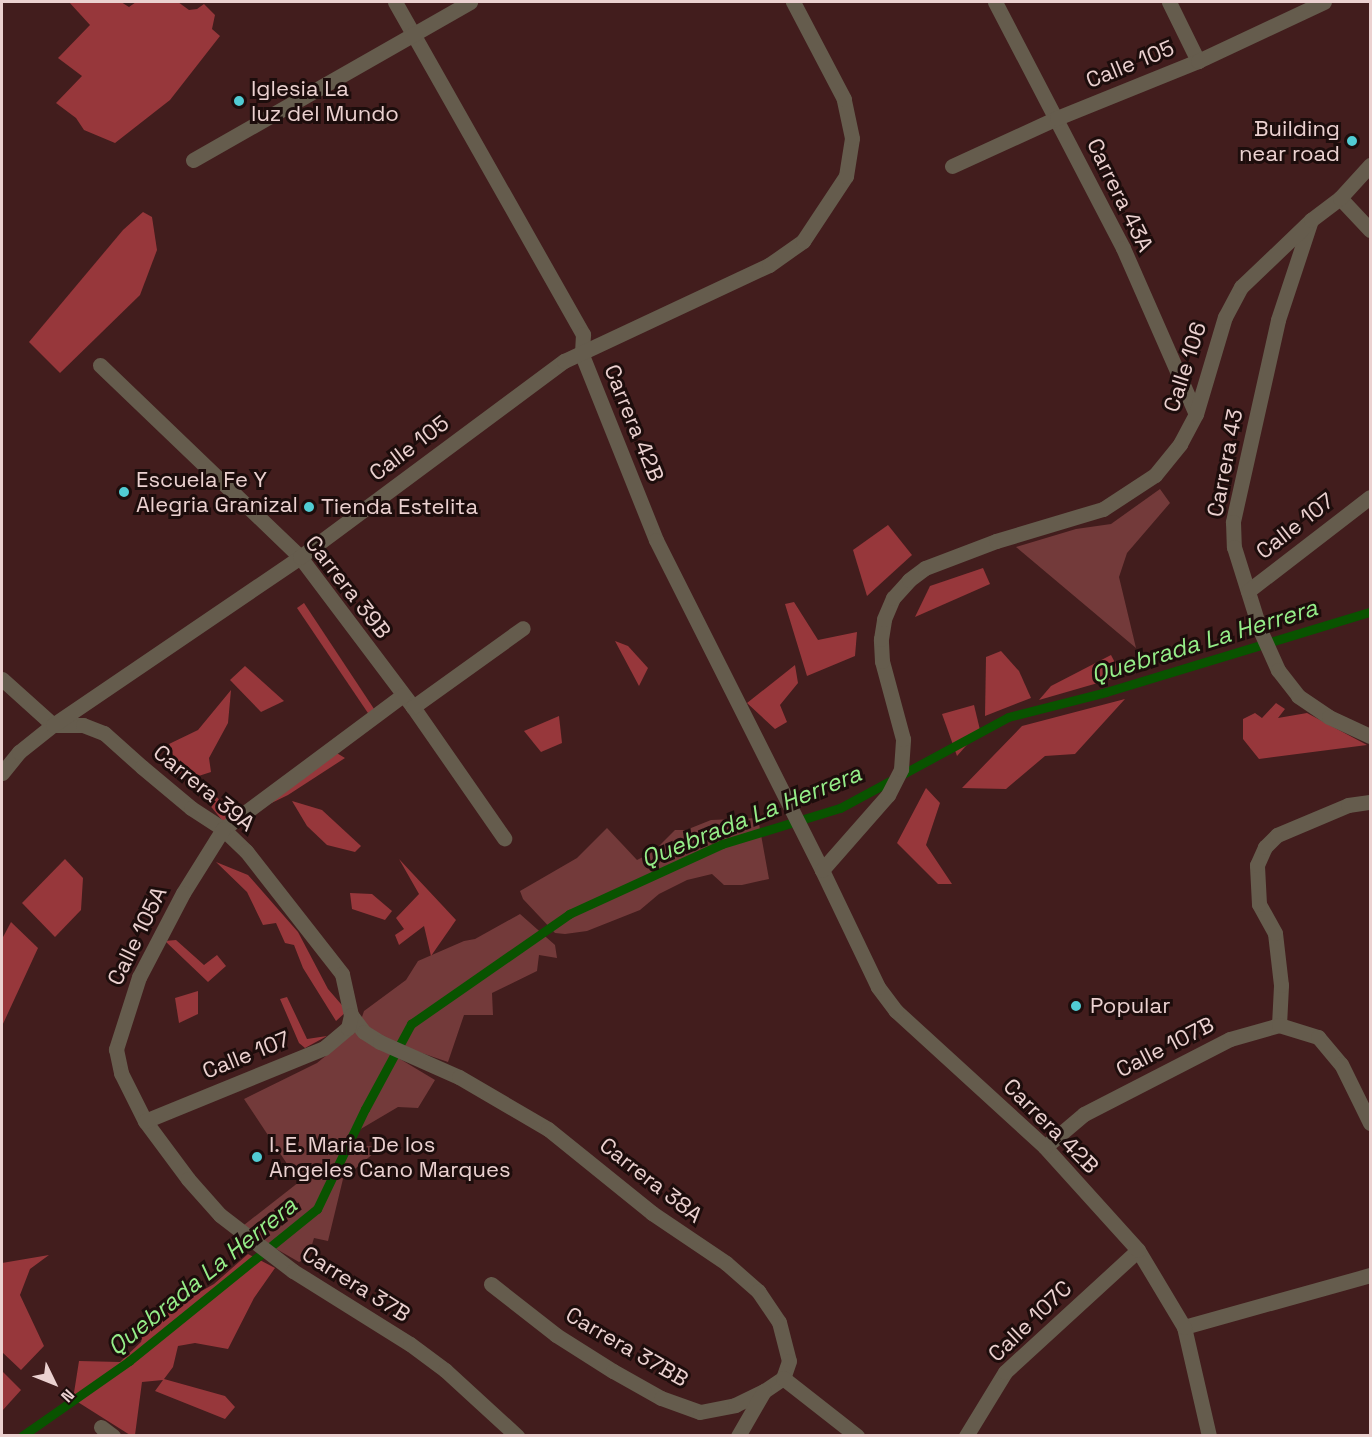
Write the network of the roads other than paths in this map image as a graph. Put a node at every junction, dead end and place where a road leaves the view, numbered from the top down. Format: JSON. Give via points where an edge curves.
{"nodes":[{"id":1,"x":395,"y":2,"type":"edge"},
{"id":2,"x":470,"y":2,"type":"edge"},
{"id":3,"x":793,"y":2,"type":"edge"},
{"id":4,"x":995,"y":2,"type":"edge"},
{"id":5,"x":1169,"y":2,"type":"edge"},
{"id":6,"x":1323,"y":2,"type":"edge"},
{"id":7,"x":411,"y":34,"type":"junction"},
{"id":8,"x":1198,"y":61,"type":"junction"},
{"id":9,"x":1057,"y":118,"type":"junction"},
{"id":10,"x":193,"y":160,"type":"dead end"},
{"id":11,"x":1371,"y":165,"type":"edge"},
{"id":12,"x":952,"y":166,"type":"dead end"},
{"id":13,"x":1340,"y":198,"type":"junction"},
{"id":14,"x":1311,"y":220,"type":"junction"},
{"id":15,"x":1371,"y":230,"type":"edge"},
{"id":16,"x":582,"y":355,"type":"junction"},
{"id":17,"x":100,"y":365,"type":"dead end"},
{"id":18,"x":1196,"y":414,"type":"junction"},
{"id":19,"x":1371,"y":498,"type":"edge"},
{"id":20,"x":300,"y":557,"type":"junction"},
{"id":21,"x":1248,"y":591,"type":"junction"},
{"id":22,"x":523,"y":628,"type":"dead end"},
{"id":23,"x":2,"y":679,"type":"edge"},
{"id":24,"x":408,"y":701,"type":"junction"},
{"id":25,"x":53,"y":725,"type":"junction"},
{"id":26,"x":1371,"y":736,"type":"edge"},
{"id":27,"x":2,"y":773,"type":"edge"},
{"id":28,"x":1371,"y":802,"type":"edge"},
{"id":29,"x":223,"y":829,"type":"junction"},
{"id":30,"x":504,"y":838,"type":"dead end"},
{"id":31,"x":822,"y":870,"type":"junction"},
{"id":32,"x":351,"y":1015,"type":"junction"},
{"id":33,"x":1279,"y":1024,"type":"junction"},
{"id":34,"x":121,"y":1073,"type":"joint"},
{"id":35,"x":145,"y":1121,"type":"junction"},
{"id":36,"x":1371,"y":1123,"type":"edge"},
{"id":37,"x":1045,"y":1147,"type":"junction"},
{"id":38,"x":1138,"y":1250,"type":"junction"},
{"id":39,"x":1371,"y":1275,"type":"edge"},
{"id":40,"x":491,"y":1284,"type":"dead end"},
{"id":41,"x":1184,"y":1327,"type":"junction"},
{"id":42,"x":783,"y":1378,"type":"junction"},
{"id":43,"x":765,"y":1391,"type":"junction"},
{"id":44,"x":517,"y":1436,"type":"edge"},
{"id":45,"x":738,"y":1436,"type":"edge"},
{"id":46,"x":857,"y":1436,"type":"edge"},
{"id":47,"x":966,"y":1436,"type":"edge"},
{"id":48,"x":1209,"y":1436,"type":"edge"}],
"edges":[{"from":1,"to":7,"type":"street","name":"Carrera 42B"},
{"from":2,"to":7,"type":"street"},
{"from":3,"to":16,"type":"street","name":"Calle 105","via":[[844,99],[852,138],[846,176],[803,241],[769,266]]},
{"from":4,"to":9,"type":"street","name":"Carrera 43A"},
{"from":5,"to":8,"type":"street"},
{"from":6,"to":8,"type":"street","name":"Calle 105"},
{"from":7,"to":10,"type":"street"},
{"from":7,"to":16,"type":"street","name":"Carrera 42B","via":[[583,334]]},
{"from":8,"to":9,"type":"street","name":"Calle 105"},
{"from":9,"to":12,"type":"street","name":"Calle 105"},
{"from":9,"to":18,"type":"street","name":"Carrera 43A","via":[[1123,248]]},
{"from":11,"to":13,"type":"street","name":"Calle 106"},
{"from":13,"to":14,"type":"street","name":"Calle 106"},
{"from":13,"to":15,"type":"street"},
{"from":14,"to":18,"type":"street","name":"Calle 106","via":[[1240,287],[1225,317]]},
{"from":14,"to":21,"type":"street","name":"Carrera 43","via":[[1278,320],[1233,522],[1234,548]]},
{"from":16,"to":20,"type":"street","name":"Calle 105","via":[[564,361]]},
{"from":16,"to":31,"type":"street","name":"Carrera 42B","via":[[656,540]]},
{"from":17,"to":20,"type":"street","name":"Carrera 39B"},
{"from":18,"to":31,"type":"street","name":"Calle 106","via":[[1180,444],[1155,475],[1102,509],[996,541],[925,568],[893,598],[884,619],[882,661],[903,739],[901,769],[888,795]]},
{"from":19,"to":21,"type":"street","name":"Calle 107"},
{"from":20,"to":24,"type":"street","name":"Carrera 39B"},
{"from":20,"to":25,"type":"street","name":"Calle 105"},
{"from":21,"to":26,"type":"street","name":"Carrera 43","via":[[1278,670],[1298,696],[1329,717]]},
{"from":22,"to":24,"type":"street"},
{"from":23,"to":25,"type":"street"},
{"from":24,"to":29,"type":"street"},
{"from":24,"to":30,"type":"street","name":"Carrera 39B"},
{"from":25,"to":27,"type":"street","name":"Calle 105","via":[[19,752]]},
{"from":25,"to":29,"type":"street","name":"Carrera 39A","via":[[82,724],[104,733],[178,797]]},
{"from":28,"to":33,"type":"street","via":[[1348,805],[1277,835],[1265,847],[1257,865],[1259,904],[1275,933],[1281,985]]},
{"from":29,"to":32,"type":"street","name":"Carrera 39A","via":[[246,851],[342,974]]},
{"from":29,"to":34,"type":"street","name":"Calle 105A","via":[[172,911],[133,989],[116,1049]]},
{"from":31,"to":37,"type":"street","name":"Carrera 42B","via":[[878,987],[896,1011]]},
{"from":32,"to":35,"type":"street","name":"Calle 107","via":[[348,1028],[324,1048]]},
{"from":32,"to":42,"type":"street","name":"Carrera 38A","via":[[356,1025],[380,1042],[459,1077],[548,1129],[652,1213],[726,1263],[758,1291],[779,1322],[789,1361]]},
{"from":33,"to":36,"type":"street","via":[[1318,1037],[1341,1064]]},
{"from":33,"to":37,"type":"street","name":"Calle 107B","via":[[1230,1039],[1084,1114]]},
{"from":34,"to":35,"type":"street","name":"Carrera 37B"},
{"from":35,"to":44,"type":"street","name":"Carrera 37B","via":[[188,1179],[235,1228],[293,1271],[410,1344],[445,1370]]},
{"from":37,"to":38,"type":"street","name":"Carrera 42B"},
{"from":38,"to":41,"type":"street","name":"Carrera 42B"},
{"from":38,"to":47,"type":"street","name":"Calle 107C","via":[[1005,1372]]},
{"from":39,"to":41,"type":"street"},
{"from":40,"to":43,"type":"street","name":"Carrera 37BB","via":[[556,1335],[661,1398],[700,1412],[735,1405]]},
{"from":41,"to":48,"type":"street","name":"Carrera 42B"},
{"from":42,"to":43,"type":"street","name":"Carrera 37BB"},
{"from":42,"to":46,"type":"street"},
{"from":43,"to":45,"type":"street"}]}
